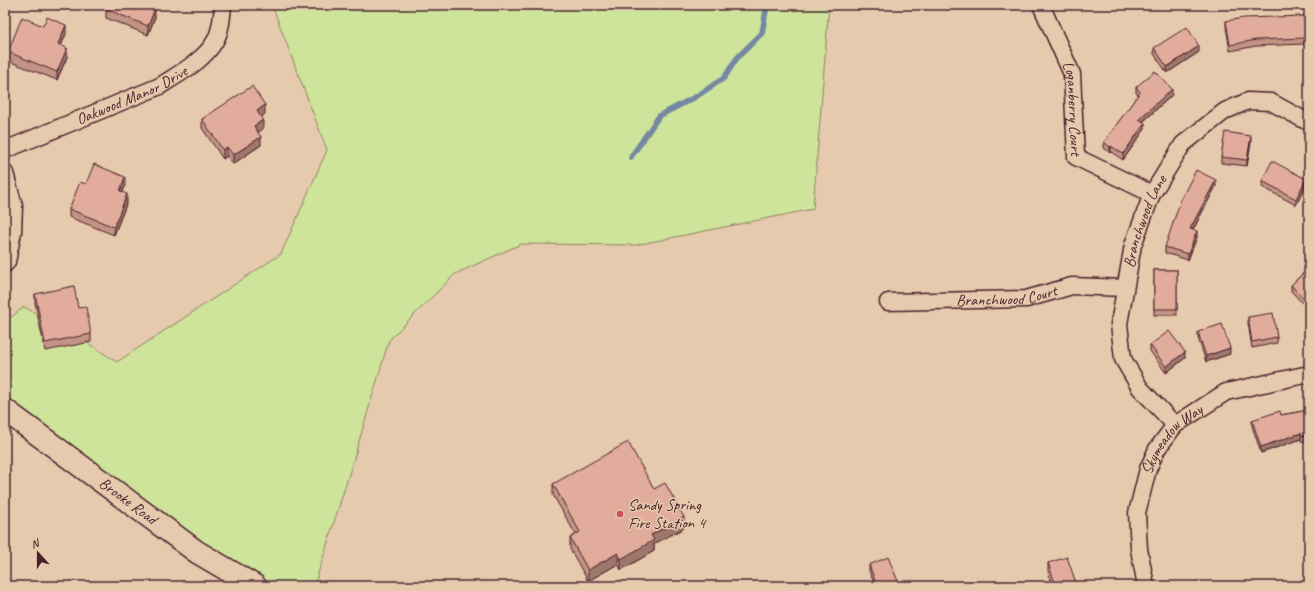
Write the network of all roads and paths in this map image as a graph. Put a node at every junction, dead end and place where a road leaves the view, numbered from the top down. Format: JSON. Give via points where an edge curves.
{"nodes":[{"id":1,"x":223,"y":5,"type":"edge"},
{"id":2,"x":1041,"y":5,"type":"edge"},
{"id":3,"x":1304,"y":120,"type":"dead end"},
{"id":4,"x":5,"y":150,"type":"edge"},
{"id":5,"x":5,"y":173,"type":"edge"},
{"id":6,"x":1152,"y":194,"type":"junction"},
{"id":7,"x":5,"y":264,"type":"edge"},
{"id":8,"x":1125,"y":288,"type":"junction"},
{"id":9,"x":888,"y":302,"type":"dead end"},
{"id":10,"x":1309,"y":374,"type":"edge"},
{"id":11,"x":5,"y":410,"type":"edge"},
{"id":12,"x":1175,"y":424,"type":"junction"},
{"id":13,"x":255,"y":586,"type":"edge"},
{"id":14,"x":1146,"y":586,"type":"edge"}],
"edges":[{"from":1,"to":4,"type":"street","name":"Oakwood Manor Drive","via":[[215,41],[199,61],[160,86]]},
{"from":2,"to":6,"type":"street","name":"Loganberry Court","via":[[1072,74],[1076,157]]},
{"from":3,"to":6,"type":"street","name":"Branchwood Lane","via":[[1271,102],[1248,101],[1225,111],[1183,144]]},
{"from":5,"to":7,"type":"street","via":[[14,206],[13,232]]},
{"from":6,"to":8,"type":"street","name":"Branchwood Lane","via":[[1133,246]]},
{"from":8,"to":9,"type":"street","name":"Branchwood Court","via":[[1072,286],[1026,299]]},
{"from":8,"to":12,"type":"street","name":"Branchwood Lane","via":[[1119,324],[1123,359],[1140,388]]},
{"from":10,"to":12,"type":"street","name":"Skymeadow Way","via":[[1226,392]]},
{"from":11,"to":13,"type":"street","name":"Brooke Road","via":[[197,552]]},
{"from":12,"to":14,"type":"street","name":"Skymeadow Way","via":[[1157,448],[1148,469],[1137,513],[1139,548]]}]}
